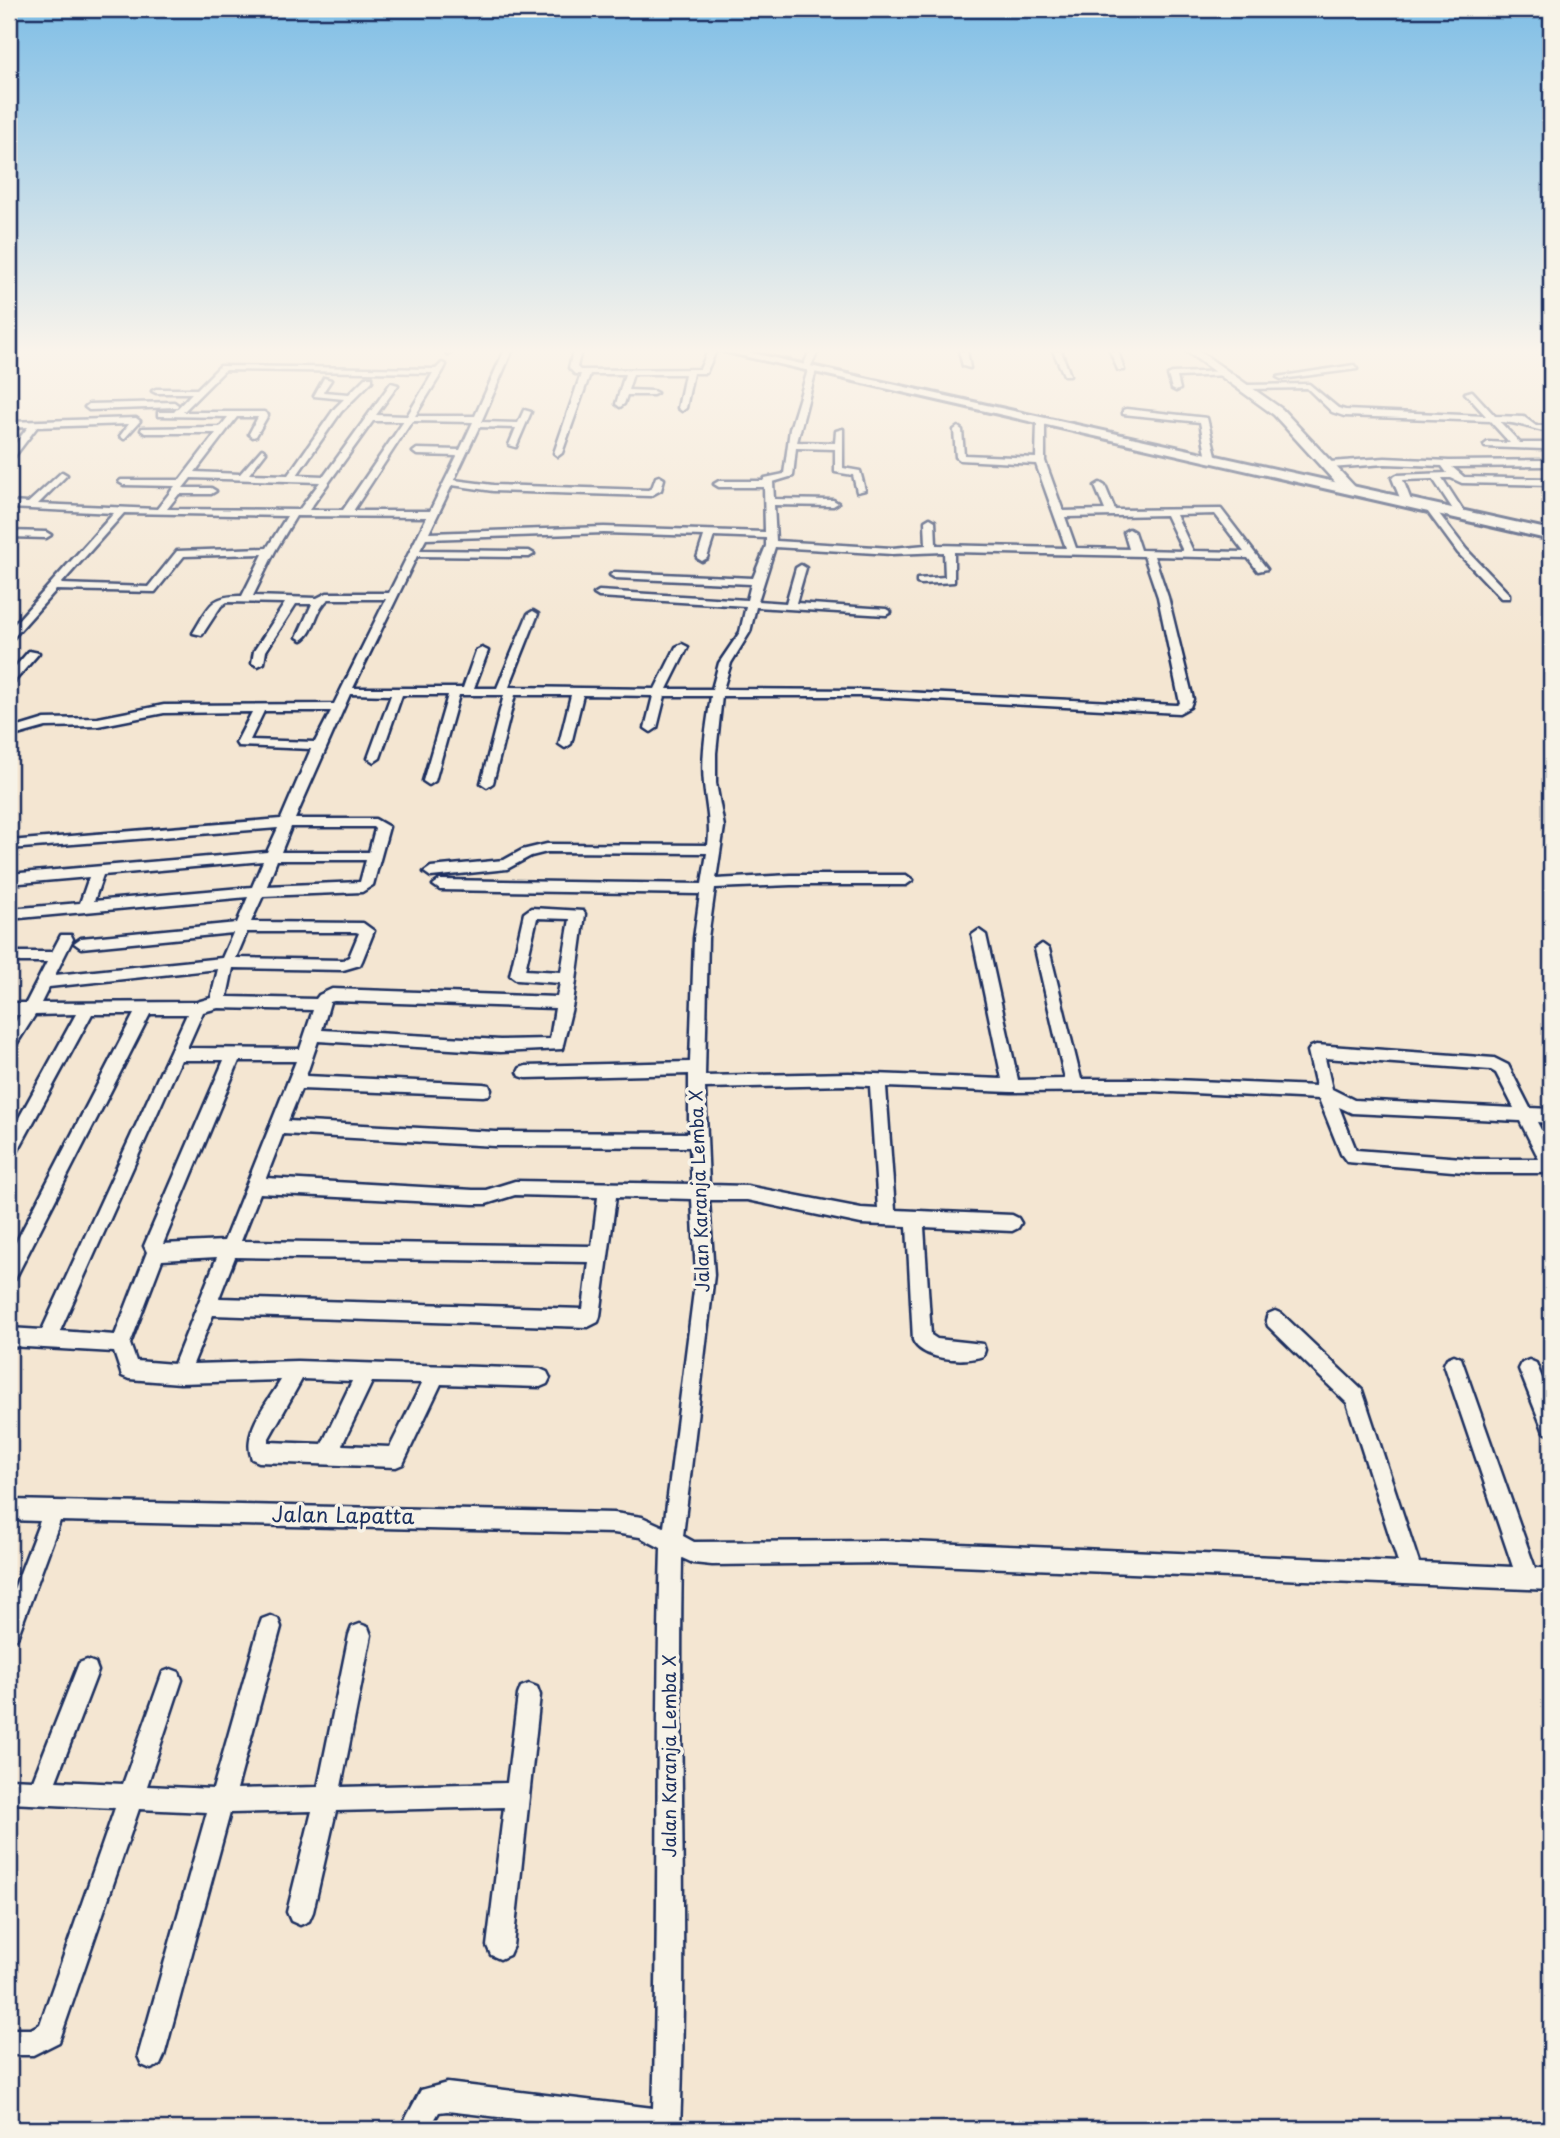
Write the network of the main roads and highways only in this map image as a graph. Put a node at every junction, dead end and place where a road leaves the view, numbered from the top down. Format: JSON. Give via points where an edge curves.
{"nodes":[{"id":1,"x":1175,"y":451,"type":"edge"},
{"id":2,"x":1316,"y":451,"type":"edge"},
{"id":3,"x":1339,"y":476,"type":"junction"},
{"id":4,"x":1321,"y":483,"type":"junction"},
{"id":5,"x":1350,"y":489,"type":"junction"},
{"id":6,"x":1551,"y":535,"type":"edge"}],
"edges":[{"from":1,"to":4,"type":"main road"},
{"from":2,"to":3,"type":"main road"},
{"from":3,"to":4,"type":"main road"},
{"from":3,"to":5,"type":"main road"},
{"from":4,"to":5,"type":"main road"},
{"from":5,"to":6,"type":"main road"}]}
